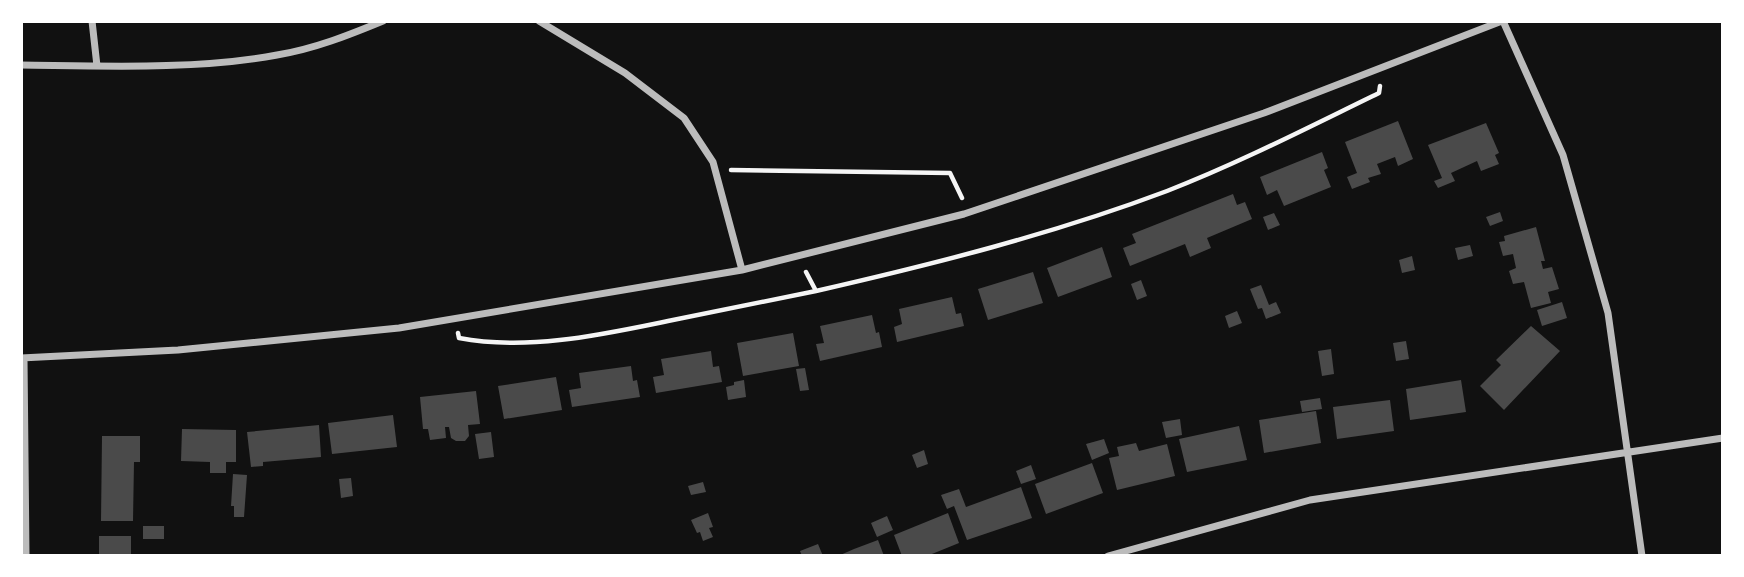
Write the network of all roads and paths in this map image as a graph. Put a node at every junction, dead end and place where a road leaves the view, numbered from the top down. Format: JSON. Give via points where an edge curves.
{"nodes":[{"id":1,"x":92,"y":21,"type":"edge"},
{"id":2,"x":383,"y":21,"type":"edge"},
{"id":3,"x":539,"y":21,"type":"edge"},
{"id":4,"x":1502,"y":21,"type":"edge"},
{"id":5,"x":21,"y":65,"type":"edge"},
{"id":6,"x":97,"y":66,"type":"junction"},
{"id":7,"x":1382,"y":68,"type":"junction"},
{"id":8,"x":716,"y":170,"type":"junction"},
{"id":9,"x":970,"y":212,"type":"junction"},
{"id":10,"x":797,"y":256,"type":"junction"},
{"id":11,"x":742,"y":270,"type":"junction"},
{"id":12,"x":816,"y":291,"type":"junction"},
{"id":13,"x":456,"y":318,"type":"junction"},
{"id":14,"x":22,"y":358,"type":"edge"},
{"id":15,"x":1723,"y":438,"type":"edge"},
{"id":16,"x":1626,"y":453,"type":"junction"},
{"id":17,"x":26,"y":556,"type":"edge"},
{"id":18,"x":1108,"y":556,"type":"edge"},
{"id":19,"x":1642,"y":556,"type":"edge"}],
"edges":[{"from":1,"to":6,"type":"street"},
{"from":2,"to":6,"type":"street","via":[[330,42],[278,55],[225,62]]},
{"from":3,"to":8,"type":"street","via":[[625,74],[684,118]]},
{"from":4,"to":7,"type":"street"},
{"from":4,"to":16,"type":"street","via":[[1571,181],[1608,313]]},
{"from":5,"to":6,"type":"street"},
{"from":7,"to":9,"type":"street","via":[[1264,113]]},
{"from":7,"to":12,"type":"path","via":[[1379,93],[1167,191],[953,258]]},
{"from":8,"to":9,"type":"path","via":[[950,173]]},
{"from":8,"to":11,"type":"street"},
{"from":9,"to":10,"type":"street"},
{"from":10,"to":11,"type":"street"},
{"from":10,"to":12,"type":"path"},
{"from":11,"to":13,"type":"street"},
{"from":12,"to":13,"type":"path","via":[[552,341],[490,344],[459,338]]},
{"from":13,"to":14,"type":"street","via":[[178,350]]},
{"from":14,"to":17,"type":"street"},
{"from":15,"to":16,"type":"street"},
{"from":16,"to":18,"type":"street","via":[[1310,500]]},
{"from":16,"to":19,"type":"street"}]}
